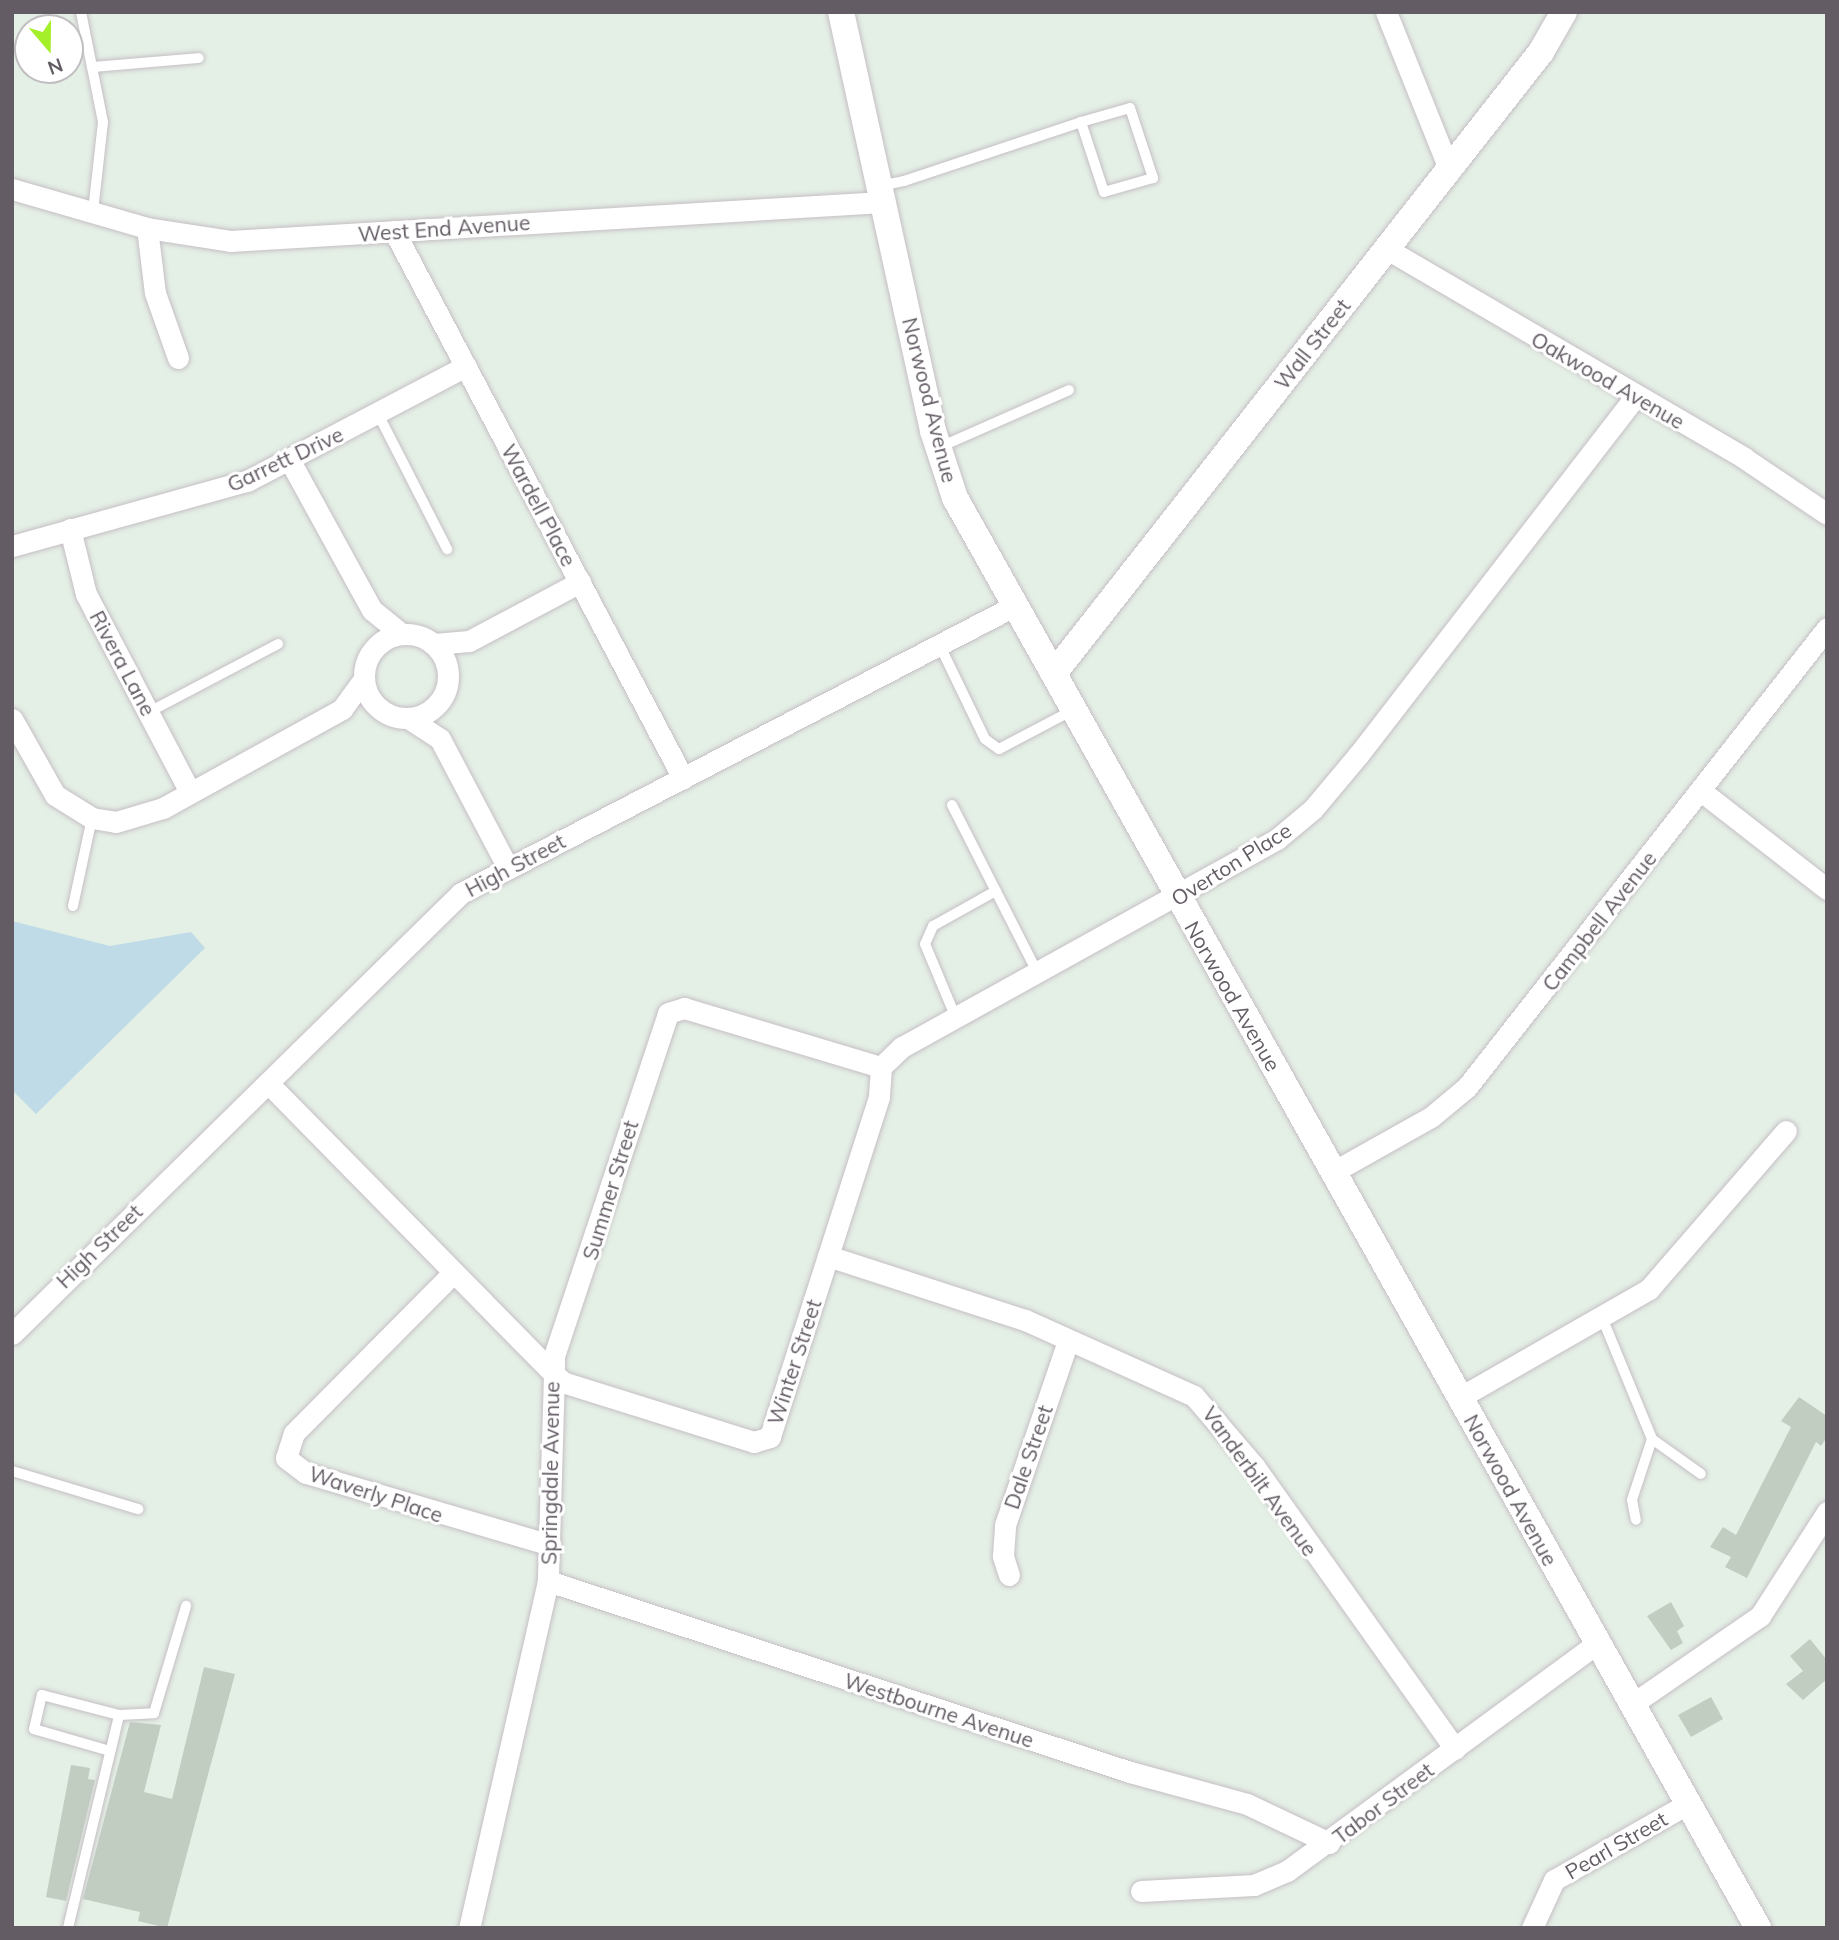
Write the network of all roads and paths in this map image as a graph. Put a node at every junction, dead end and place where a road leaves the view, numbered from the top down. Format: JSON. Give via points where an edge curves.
{"nodes":[{"id":1,"x":81,"y":12,"type":"edge"},
{"id":2,"x":841,"y":12,"type":"edge"},
{"id":3,"x":1386,"y":12,"type":"edge"},
{"id":4,"x":1564,"y":12,"type":"edge"},
{"id":5,"x":199,"y":58,"type":"dead end"},
{"id":6,"x":92,"y":67,"type":"junction"},
{"id":7,"x":1081,"y":122,"type":"junction"},
{"id":8,"x":1449,"y":169,"type":"junction"},
{"id":9,"x":12,"y":189,"type":"edge"},
{"id":10,"x":881,"y":194,"type":"junction"},
{"id":11,"x":93,"y":211,"type":"junction"},
{"id":12,"x":147,"y":228,"type":"junction"},
{"id":13,"x":394,"y":231,"type":"junction"},
{"id":14,"x":1387,"y":249,"type":"junction"},
{"id":15,"x":178,"y":358,"type":"dead end"},
{"id":16,"x":466,"y":366,"type":"junction"},
{"id":17,"x":1069,"y":390,"type":"dead end"},
{"id":18,"x":1636,"y":396,"type":"junction"},
{"id":19,"x":378,"y":414,"type":"junction"},
{"id":20,"x":937,"y":448,"type":"junction"},
{"id":21,"x":290,"y":461,"type":"junction"},
{"id":22,"x":1827,"y":514,"type":"edge"},
{"id":23,"x":70,"y":529,"type":"junction"},
{"id":24,"x":12,"y":546,"type":"edge"},
{"id":25,"x":447,"y":549,"type":"dead end"},
{"id":26,"x":580,"y":582,"type":"junction"},
{"id":27,"x":1016,"y":605,"type":"junction"},
{"id":28,"x":372,"y":610,"type":"junction"},
{"id":29,"x":1827,"y":628,"type":"edge"},
{"id":30,"x":401,"y":634,"type":"junction"},
{"id":31,"x":469,"y":641,"type":"junction"},
{"id":32,"x":278,"y":644,"type":"dead end"},
{"id":33,"x":434,"y":644,"type":"junction"},
{"id":34,"x":940,"y":646,"type":"junction"},
{"id":35,"x":374,"y":649,"type":"junction"},
{"id":36,"x":448,"y":672,"type":"junction"},
{"id":37,"x":1055,"y":672,"type":"junction"},
{"id":38,"x":364,"y":679,"type":"junction"},
{"id":39,"x":439,"y":702,"type":"junction"},
{"id":40,"x":342,"y":709,"type":"junction"},
{"id":41,"x":380,"y":709,"type":"junction"},
{"id":42,"x":1075,"y":709,"type":"junction"},
{"id":43,"x":149,"y":712,"type":"junction"},
{"id":44,"x":408,"y":718,"type":"junction"},
{"id":45,"x":12,"y":719,"type":"edge"},
{"id":46,"x":440,"y":739,"type":"junction"},
{"id":47,"x":683,"y":778,"type":"junction"},
{"id":48,"x":190,"y":792,"type":"junction"},
{"id":49,"x":1701,"y":792,"type":"junction"},
{"id":50,"x":952,"y":805,"type":"dead end"},
{"id":51,"x":92,"y":818,"type":"junction"},
{"id":52,"x":508,"y":868,"type":"junction"},
{"id":53,"x":1827,"y":889,"type":"edge"},
{"id":54,"x":996,"y":891,"type":"junction"},
{"id":55,"x":1178,"y":897,"type":"junction"},
{"id":56,"x":73,"y":906,"type":"dead end"},
{"id":57,"x":1038,"y":974,"type":"junction"},
{"id":58,"x":956,"y":1018,"type":"junction"},
{"id":59,"x":881,"y":1067,"type":"junction"},
{"id":60,"x":268,"y":1083,"type":"junction"},
{"id":61,"x":1786,"y":1132,"type":"dead end"},
{"id":62,"x":1333,"y":1172,"type":"junction"},
{"id":63,"x":828,"y":1256,"type":"junction"},
{"id":64,"x":453,"y":1273,"type":"junction"},
{"id":65,"x":1603,"y":1320,"type":"junction"},
{"id":66,"x":13,"y":1329,"type":"edge"},
{"id":67,"x":1068,"y":1341,"type":"junction"},
{"id":68,"x":554,"y":1374,"type":"junction"},
{"id":69,"x":1459,"y":1398,"type":"junction"},
{"id":70,"x":1653,"y":1439,"type":"junction"},
{"id":71,"x":12,"y":1471,"type":"edge"},
{"id":72,"x":1701,"y":1474,"type":"dead end"},
{"id":73,"x":138,"y":1509,"type":"dead end"},
{"id":74,"x":1827,"y":1512,"type":"edge"},
{"id":75,"x":1636,"y":1520,"type":"dead end"},
{"id":76,"x":551,"y":1545,"type":"junction"},
{"id":77,"x":1009,"y":1574,"type":"dead end"},
{"id":78,"x":548,"y":1581,"type":"junction"},
{"id":79,"x":186,"y":1606,"type":"dead end"},
{"id":80,"x":1597,"y":1643,"type":"junction"},
{"id":81,"x":1631,"y":1705,"type":"junction"},
{"id":82,"x":120,"y":1715,"type":"junction"},
{"id":83,"x":1455,"y":1749,"type":"junction"},
{"id":84,"x":110,"y":1751,"type":"junction"},
{"id":85,"x":1687,"y":1804,"type":"junction"},
{"id":86,"x":1329,"y":1843,"type":"junction"},
{"id":87,"x":1140,"y":1891,"type":"dead end"},
{"id":88,"x":68,"y":1928,"type":"edge"},
{"id":89,"x":469,"y":1928,"type":"edge"},
{"id":90,"x":1532,"y":1928,"type":"edge"},
{"id":91,"x":1758,"y":1928,"type":"edge"}],
"edges":[{"from":1,"to":6,"type":"lane"},
{"from":2,"to":10,"type":"street","name":"Norwood Avenue"},
{"from":3,"to":8,"type":"street"},
{"from":4,"to":8,"type":"street","name":"Wall Street"},
{"from":5,"to":6,"type":"lane"},
{"from":6,"to":11,"type":"lane","via":[[103,122]]},
{"from":7,"to":7,"type":"lane","via":[[1130,108],[1153,178],[1104,192]]},
{"from":7,"to":10,"type":"lane"},
{"from":8,"to":14,"type":"street","name":"Wall Street"},
{"from":9,"to":11,"type":"street","name":"West End Avenue"},
{"from":10,"to":13,"type":"street","name":"West End Avenue"},
{"from":10,"to":20,"type":"street","name":"Norwood Avenue"},
{"from":11,"to":12,"type":"street","name":"West End Avenue"},
{"from":12,"to":13,"type":"street","name":"West End Avenue","via":[[230,241]]},
{"from":12,"to":15,"type":"street","via":[[155,293]]},
{"from":13,"to":16,"type":"street","name":"Wardell Place"},
{"from":14,"to":18,"type":"street","name":"Oakwood Avenue"},
{"from":14,"to":37,"type":"street","name":"Wall Street"},
{"from":16,"to":19,"type":"street","name":"Garrett Drive"},
{"from":16,"to":26,"type":"street","name":"Wardell Place"},
{"from":17,"to":20,"type":"lane"},
{"from":18,"to":22,"type":"street","name":"Oakwood Avenue"},
{"from":18,"to":55,"type":"street","name":"Overton Place","via":[[1313,809],[1277,839]]},
{"from":19,"to":21,"type":"street","name":"Garrett Drive"},
{"from":19,"to":25,"type":"lane"},
{"from":20,"to":27,"type":"street","name":"Norwood Avenue","via":[[955,498]]},
{"from":21,"to":23,"type":"street","name":"Garrett Drive","via":[[210,493]]},
{"from":21,"to":28,"type":"street"},
{"from":23,"to":24,"type":"street","name":"Garrett Drive"},
{"from":23,"to":43,"type":"street","name":"Rivera Lane","via":[[86,594]]},
{"from":26,"to":31,"type":"street"},
{"from":26,"to":47,"type":"street","name":"Wardell Place"},
{"from":27,"to":34,"type":"street","name":"High Street"},
{"from":27,"to":37,"type":"street","name":"Norwood Avenue"},
{"from":28,"to":30,"type":"street"},
{"from":28,"to":35,"type":"street"},
{"from":29,"to":49,"type":"street","name":"Campbell Avenue"},
{"from":30,"to":33,"type":"street"},
{"from":30,"to":35,"type":"street"},
{"from":31,"to":33,"type":"street"},
{"from":31,"to":36,"type":"street"},
{"from":32,"to":43,"type":"lane"},
{"from":33,"to":36,"type":"street"},
{"from":34,"to":42,"type":"lane","via":[[985,739],[999,749]]},
{"from":34,"to":47,"type":"street","name":"High Street"},
{"from":35,"to":38,"type":"street"},
{"from":36,"to":39,"type":"street"},
{"from":37,"to":42,"type":"street","name":"Norwood Avenue"},
{"from":38,"to":40,"type":"street"},
{"from":38,"to":41,"type":"street"},
{"from":39,"to":44,"type":"street"},
{"from":39,"to":46,"type":"street"},
{"from":40,"to":41,"type":"street"},
{"from":40,"to":48,"type":"street"},
{"from":41,"to":44,"type":"street"},
{"from":42,"to":55,"type":"street","name":"Norwood Avenue"},
{"from":43,"to":48,"type":"street","name":"Rivera Lane"},
{"from":44,"to":46,"type":"street"},
{"from":45,"to":51,"type":"street","via":[[55,795]]},
{"from":46,"to":52,"type":"street"},
{"from":47,"to":52,"type":"street","name":"High Street"},
{"from":48,"to":51,"type":"street","via":[[135,818]]},
{"from":49,"to":53,"type":"street"},
{"from":49,"to":62,"type":"street","name":"Campbell Avenue","via":[[1467,1087],[1432,1116]]},
{"from":50,"to":54,"type":"lane"},
{"from":51,"to":56,"type":"lane"},
{"from":52,"to":60,"type":"street","name":"High Street","via":[[461,893]]},
{"from":54,"to":57,"type":"lane"},
{"from":54,"to":58,"type":"lane","via":[[933,926],[925,944]]},
{"from":55,"to":57,"type":"street","name":"Overton Place"},
{"from":55,"to":62,"type":"street","name":"Norwood Avenue"},
{"from":57,"to":58,"type":"street","name":"Overton Place"},
{"from":58,"to":59,"type":"street","name":"Overton Place","via":[[902,1047]]},
{"from":59,"to":63,"type":"street","name":"Winter Street","via":[[879,1097]]},
{"from":59,"to":68,"type":"street","name":"Summer Street","via":[[673,1009],[652,1055],[554,1356]]},
{"from":60,"to":64,"type":"street","name":"Springdale Avenue"},
{"from":60,"to":66,"type":"street","name":"High Street"},
{"from":61,"to":65,"type":"street","via":[[1677,1263]]},
{"from":62,"to":69,"type":"street","name":"Norwood Avenue"},
{"from":63,"to":67,"type":"street","name":"Vanderbilt Avenue","via":[[990,1306]]},
{"from":63,"to":68,"type":"street","name":"Winter Street","via":[[773,1431],[760,1442],[564,1382]]},
{"from":64,"to":68,"type":"street","name":"Springdale Avenue"},
{"from":64,"to":76,"type":"street","name":"Waverly Place","via":[[294,1433],[286,1458],[306,1473]]},
{"from":65,"to":69,"type":"street"},
{"from":65,"to":70,"type":"lane"},
{"from":67,"to":77,"type":"street","name":"Dale Street","via":[[1005,1525],[1003,1556]]},
{"from":67,"to":83,"type":"street","name":"Vanderbilt Avenue","via":[[1178,1386],[1207,1406]]},
{"from":68,"to":76,"type":"street","name":"Springdale Avenue"},
{"from":69,"to":80,"type":"street","name":"Norwood Avenue"},
{"from":70,"to":72,"type":"lane"},
{"from":70,"to":75,"type":"lane","via":[[1632,1500]]},
{"from":71,"to":73,"type":"lane"},
{"from":74,"to":81,"type":"street","via":[[1760,1616]]},
{"from":76,"to":78,"type":"street","name":"Springdale Avenue"},
{"from":78,"to":86,"type":"street","name":"Westbourne Avenue","via":[[1117,1768],[1247,1804]]},
{"from":78,"to":89,"type":"street","name":"Springdale Avenue"},
{"from":79,"to":82,"type":"lane","via":[[154,1713]]},
{"from":80,"to":81,"type":"street","name":"Norwood Avenue"},
{"from":80,"to":83,"type":"street","name":"Tabor Street"},
{"from":81,"to":85,"type":"street","name":"Norwood Avenue"},
{"from":82,"to":84,"type":"lane"},
{"from":82,"to":84,"type":"lane","via":[[41,1695],[34,1729]]},
{"from":83,"to":86,"type":"street","name":"Tabor Street"},
{"from":84,"to":88,"type":"lane"},
{"from":85,"to":90,"type":"street","name":"Pearl Street","via":[[1554,1880]]},
{"from":85,"to":91,"type":"street","name":"Norwood Avenue"},
{"from":86,"to":87,"type":"street","name":"Tabor Street","via":[[1254,1885]]}]}
